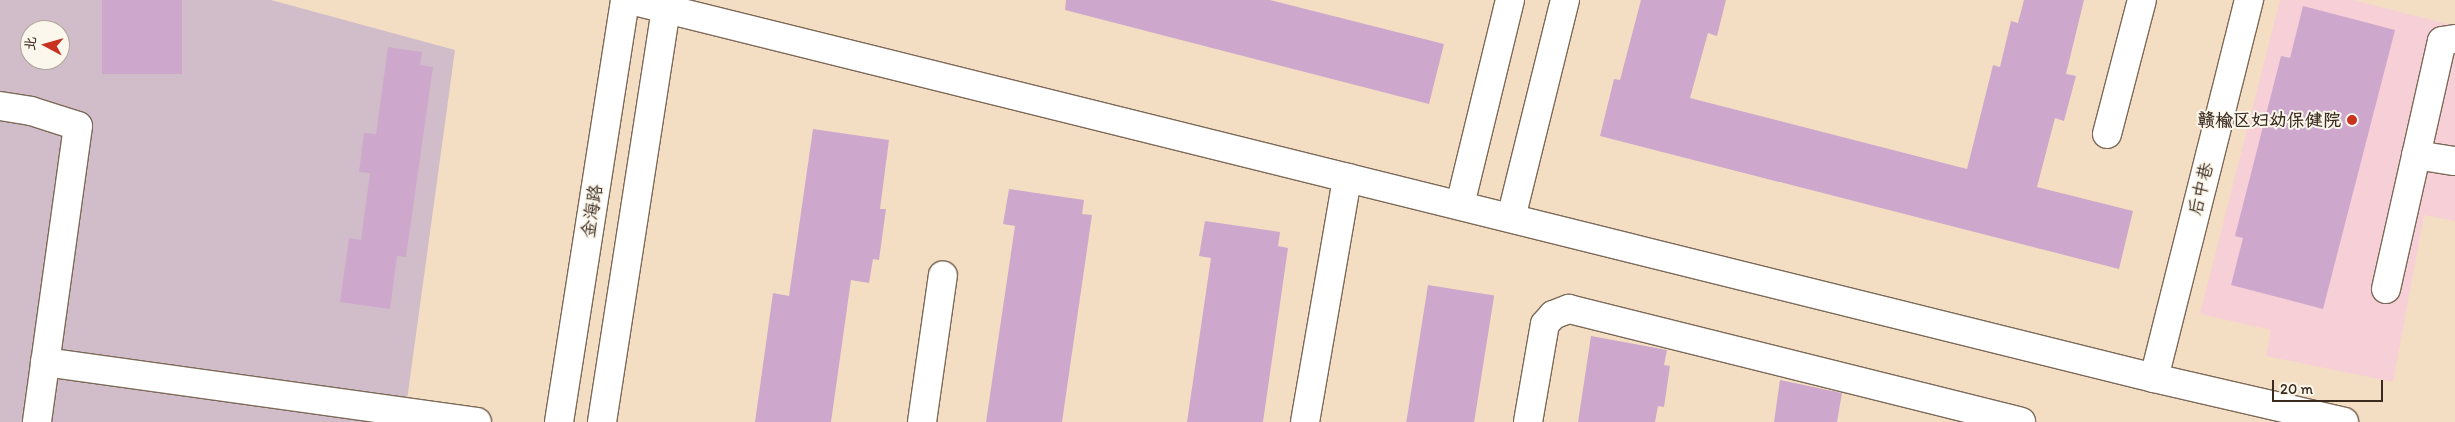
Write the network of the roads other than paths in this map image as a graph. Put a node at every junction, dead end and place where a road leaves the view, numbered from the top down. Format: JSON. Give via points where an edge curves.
{"nodes":[{"id":1,"x":625,"y":0,"type":"edge"},
{"id":2,"x":630,"y":0,"type":"edge"},
{"id":3,"x":1510,"y":0,"type":"edge"},
{"id":4,"x":1565,"y":0,"type":"edge"},
{"id":5,"x":2142,"y":0,"type":"edge"},
{"id":6,"x":2249,"y":0,"type":"edge"},
{"id":7,"x":667,"y":5,"type":"edge"},
{"id":8,"x":2455,"y":39,"type":"edge"},
{"id":9,"x":0,"y":106,"type":"edge"},
{"id":10,"x":2107,"y":134,"type":"dead end"},
{"id":11,"x":2416,"y":155,"type":"junction"},
{"id":12,"x":2455,"y":161,"type":"edge"},
{"id":13,"x":1347,"y":178,"type":"junction"},
{"id":14,"x":1460,"y":205,"type":"junction"},
{"id":15,"x":1512,"y":218,"type":"junction"},
{"id":16,"x":943,"y":275,"type":"dead end"},
{"id":17,"x":2386,"y":289,"type":"dead end"},
{"id":18,"x":45,"y":362,"type":"junction"},
{"id":19,"x":2154,"y":378,"type":"junction"},
{"id":20,"x":37,"y":422,"type":"edge"},
{"id":21,"x":477,"y":422,"type":"edge"},
{"id":22,"x":559,"y":422,"type":"edge"},
{"id":23,"x":602,"y":422,"type":"edge"},
{"id":24,"x":922,"y":422,"type":"edge"},
{"id":25,"x":1305,"y":422,"type":"edge"},
{"id":26,"x":1528,"y":422,"type":"edge"},
{"id":27,"x":2021,"y":422,"type":"edge"},
{"id":28,"x":2344,"y":422,"type":"edge"}],
"edges":[{"from":1,"to":22,"type":"street","name":"金海路"},
{"from":2,"to":7,"type":"street"},
{"from":3,"to":14,"type":"street"},
{"from":4,"to":15,"type":"street"},
{"from":5,"to":10,"type":"street"},
{"from":6,"to":19,"type":"street","name":"后中巷"},
{"from":7,"to":13,"type":"street"},
{"from":7,"to":23,"type":"street"},
{"from":8,"to":11,"type":"street","via":[[2442,41]]},
{"from":9,"to":18,"type":"street","via":[[31,111],[78,126]]},
{"from":11,"to":12,"type":"street"},
{"from":11,"to":17,"type":"street"},
{"from":13,"to":14,"type":"street"},
{"from":13,"to":25,"type":"street"},
{"from":14,"to":15,"type":"street"},
{"from":15,"to":19,"type":"street"},
{"from":16,"to":24,"type":"street"},
{"from":18,"to":20,"type":"street"},
{"from":18,"to":21,"type":"street"},
{"from":19,"to":28,"type":"street"},
{"from":26,"to":27,"type":"street","via":[[1545,324],[1553,315],[1570,309]]}]}
